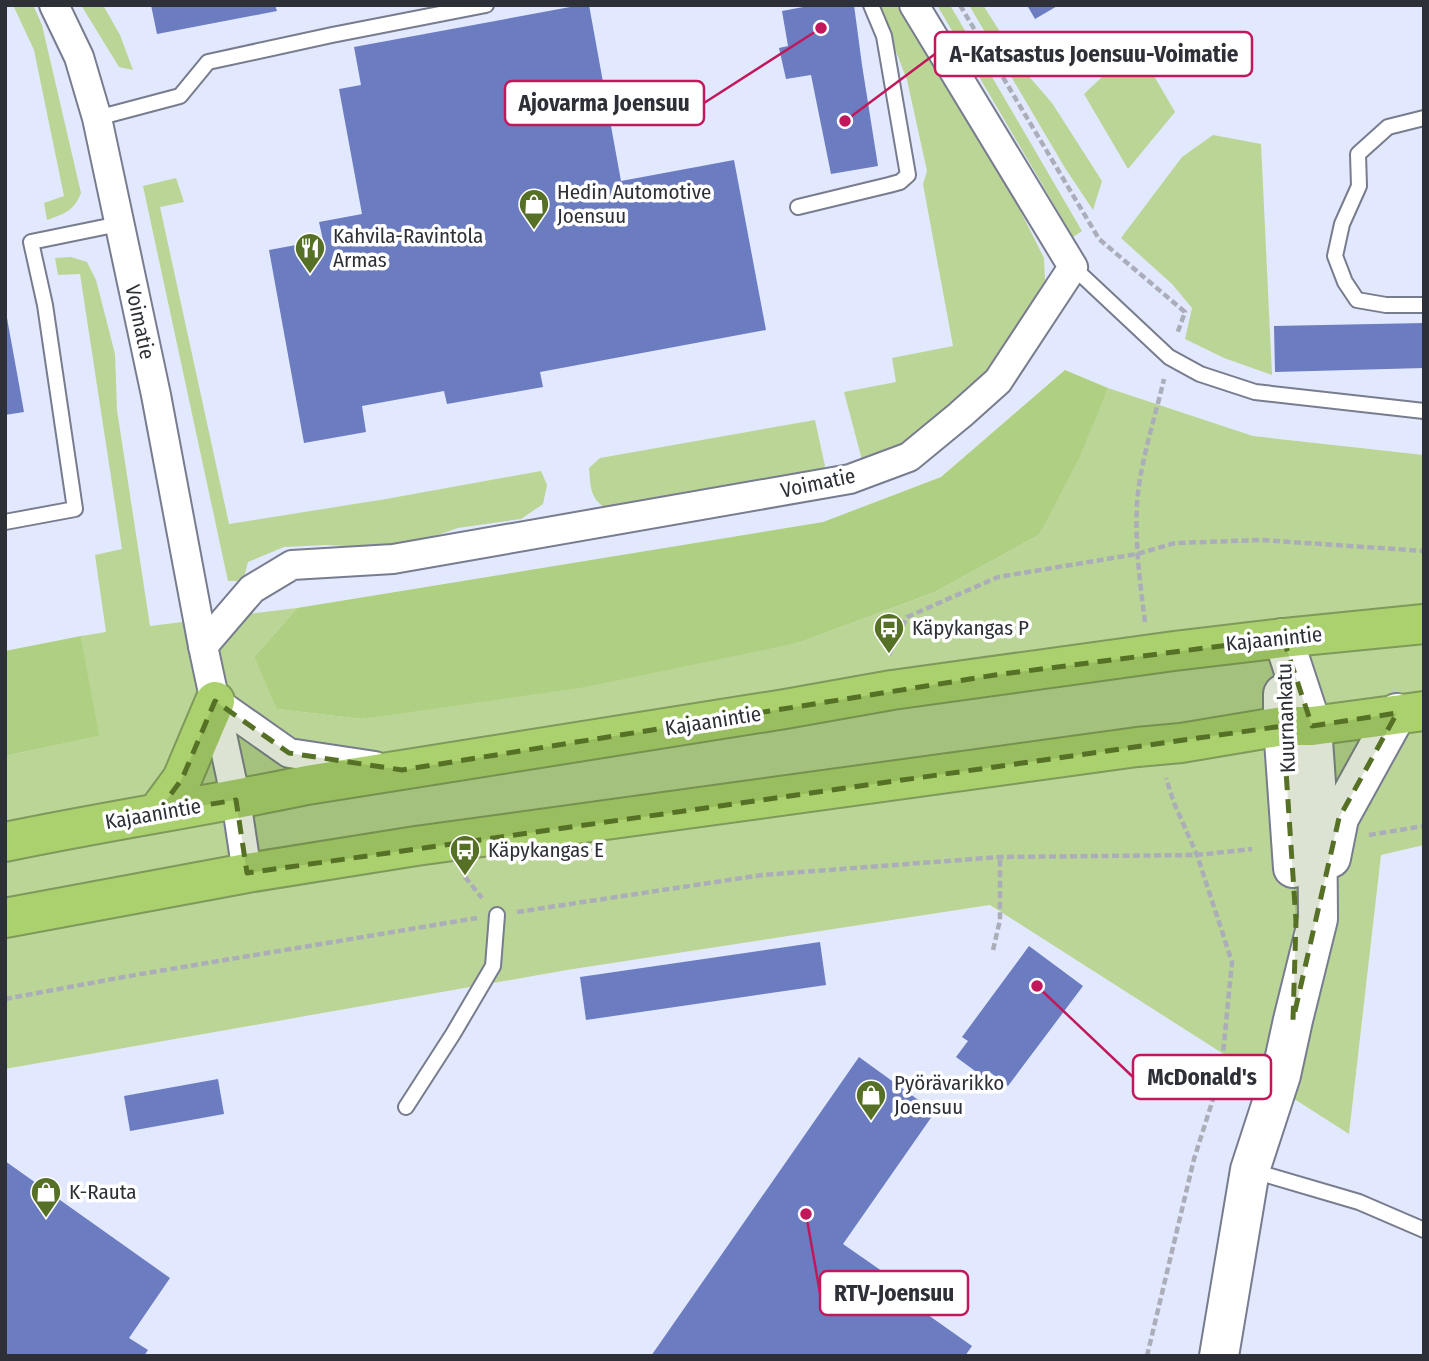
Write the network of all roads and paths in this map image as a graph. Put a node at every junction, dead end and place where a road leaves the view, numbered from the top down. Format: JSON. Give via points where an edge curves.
{"nodes":[{"id":1,"x":54,"y":5,"type":"edge"},
{"id":2,"x":486,"y":5,"type":"edge"},
{"id":3,"x":872,"y":5,"type":"edge"},
{"id":4,"x":914,"y":5,"type":"edge"},
{"id":5,"x":960,"y":5,"type":"edge"},
{"id":6,"x":97,"y":118,"type":"junction"},
{"id":7,"x":1424,"y":118,"type":"edge"},
{"id":8,"x":798,"y":207,"type":"dead end"},
{"id":9,"x":119,"y":224,"type":"junction"},
{"id":10,"x":1073,"y":267,"type":"junction"},
{"id":11,"x":1424,"y":305,"type":"edge"},
{"id":12,"x":1169,"y":357,"type":"junction"},
{"id":13,"x":1424,"y":411,"type":"edge"},
{"id":14,"x":5,"y":522,"type":"edge"},
{"id":15,"x":1424,"y":551,"type":"edge"},
{"id":16,"x":1137,"y":554,"type":"junction"},
{"id":17,"x":1424,"y":624,"type":"edge"},
{"id":18,"x":1146,"y":631,"type":"dead end"},
{"id":19,"x":1283,"y":638,"type":"junction"},
{"id":20,"x":203,"y":646,"type":"junction"},
{"id":21,"x":889,"y":655,"type":"dead end"},
{"id":22,"x":215,"y":701,"type":"junction"},
{"id":23,"x":1411,"y":712,"type":"edge"},
{"id":24,"x":1298,"y":726,"type":"junction"},
{"id":25,"x":402,"y":770,"type":"junction"},
{"id":26,"x":1164,"y":770,"type":"dead end"},
{"id":27,"x":236,"y":800,"type":"junction"},
{"id":28,"x":157,"y":813,"type":"junction"},
{"id":29,"x":1424,"y":826,"type":"edge"},
{"id":30,"x":1364,"y":836,"type":"dead end"},
{"id":31,"x":5,"y":842,"type":"edge"},
{"id":32,"x":1252,"y":849,"type":"dead end"},
{"id":33,"x":1197,"y":855,"type":"junction"},
{"id":34,"x":1000,"y":857,"type":"junction"},
{"id":35,"x":247,"y":873,"type":"junction"},
{"id":36,"x":496,"y":915,"type":"junction"},
{"id":37,"x":5,"y":918,"type":"edge"},
{"id":38,"x":1318,"y":919,"type":"junction"},
{"id":39,"x":993,"y":950,"type":"dead end"},
{"id":40,"x":5,"y":999,"type":"edge"},
{"id":41,"x":1293,"y":1020,"type":"junction"},
{"id":42,"x":406,"y":1107,"type":"dead end"},
{"id":43,"x":1250,"y":1171,"type":"junction"},
{"id":44,"x":1424,"y":1230,"type":"edge"},
{"id":45,"x":1147,"y":1356,"type":"edge"},
{"id":46,"x":1219,"y":1356,"type":"edge"}],
"edges":[{"from":1,"to":6,"type":"street","name":"Voimatie","via":[[79,57]]},
{"from":2,"to":6,"type":"lane","via":[[208,62],[180,96]]},
{"from":3,"to":8,"type":"lane","via":[[884,36],[908,175],[890,185]]},
{"from":4,"to":10,"type":"street"},
{"from":5,"to":12,"type":"path","via":[[1100,239],[1185,312]]},
{"from":6,"to":9,"type":"street","name":"Voimatie"},
{"from":7,"to":11,"type":"lane","via":[[1388,127],[1358,154],[1359,186],[1342,224],[1335,256],[1357,300]]},
{"from":9,"to":14,"type":"lane","via":[[32,242],[75,509]]},
{"from":9,"to":20,"type":"street","name":"Voimatie"},
{"from":10,"to":12,"type":"lane"},
{"from":10,"to":20,"type":"street","name":"Voimatie","via":[[998,381],[909,457],[850,479],[393,559],[292,565],[252,589]]},
{"from":12,"to":13,"type":"lane","via":[[1200,374],[1255,392]]},
{"from":12,"to":16,"type":"path","via":[[1140,485]]},
{"from":15,"to":16,"type":"path","via":[[1262,540],[1175,543]]},
{"from":16,"to":18,"type":"path"},
{"from":16,"to":21,"type":"path","via":[[998,577],[907,617]]},
{"from":17,"to":19,"type":"highway","name":"Kajaanintie"},
{"from":19,"to":24,"type":"street","name":"Kuurnankatu"},
{"from":19,"to":25,"type":"highway","name":"Kajaanintie","via":[[892,690]]},
{"from":20,"to":22,"type":"street","name":"Voimatie"},
{"from":22,"to":25,"type":"street","via":[[289,752]]},
{"from":22,"to":27,"type":"street","name":"Voimatie"},
{"from":22,"to":28,"type":"highway","via":[[182,779]]},
{"from":23,"to":24,"type":"highway"},
{"from":23,"to":38,"type":"street","via":[[1339,818]]},
{"from":24,"to":35,"type":"highway"},
{"from":24,"to":38,"type":"street","name":"Kuurnankatu","via":[[1317,797]]},
{"from":24,"to":41,"type":"street","name":"Kuurnankatu","via":[[1290,805],[1296,921]]},
{"from":25,"to":27,"type":"highway","name":"Kajaanintie"},
{"from":26,"to":33,"type":"path"},
{"from":27,"to":28,"type":"highway","name":"Kajaanintie"},
{"from":27,"to":35,"type":"street","name":"Voimatie"},
{"from":28,"to":31,"type":"highway","name":"Kajaanintie"},
{"from":29,"to":30,"type":"path"},
{"from":32,"to":33,"type":"path"},
{"from":33,"to":34,"type":"path"},
{"from":33,"to":45,"type":"path","via":[[1232,962],[1222,1074],[1194,1159]]},
{"from":34,"to":36,"type":"path","via":[[762,875]]},
{"from":34,"to":39,"type":"path","via":[[1000,920]]},
{"from":35,"to":37,"type":"highway"},
{"from":36,"to":40,"type":"path"},
{"from":36,"to":42,"type":"lane","via":[[493,966]]},
{"from":38,"to":41,"type":"street","name":"Kuurnankatu"},
{"from":41,"to":43,"type":"street","name":"Kuurnankatu","via":[[1281,1075]]},
{"from":43,"to":44,"type":"lane","via":[[1359,1202]]},
{"from":43,"to":46,"type":"street","name":"Kuurnankatu"}]}
